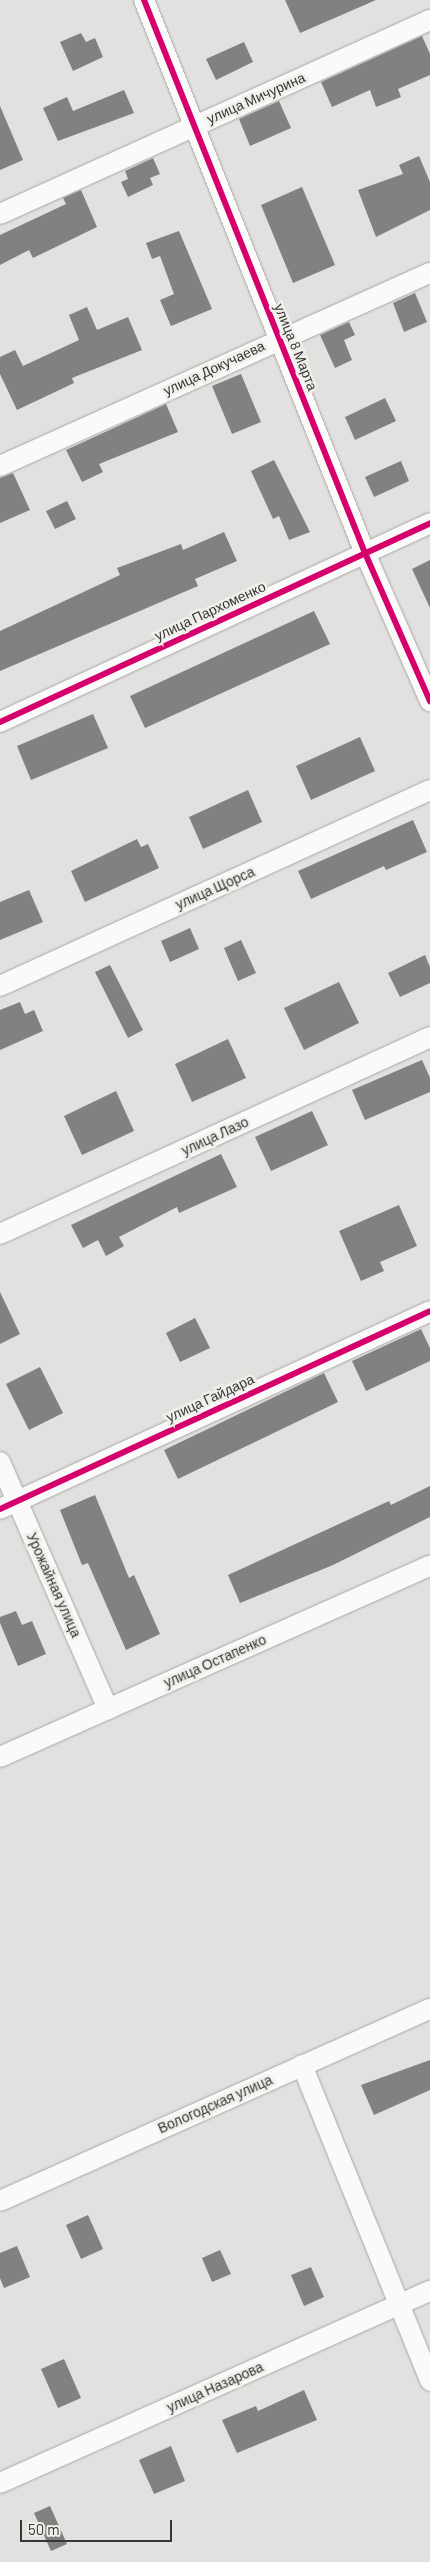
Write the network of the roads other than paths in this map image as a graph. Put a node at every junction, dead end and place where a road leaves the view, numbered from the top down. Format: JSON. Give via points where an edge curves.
{"nodes":[{"id":1,"x":144,"y":0,"type":"edge"},
{"id":2,"x":430,"y":20,"type":"edge"},
{"id":3,"x":194,"y":125,"type":"junction"},
{"id":4,"x":0,"y":214,"type":"edge"},
{"id":5,"x":430,"y":273,"type":"edge"},
{"id":6,"x":279,"y":338,"type":"junction"},
{"id":7,"x":0,"y":466,"type":"edge"},
{"id":8,"x":430,"y":523,"type":"edge"},
{"id":9,"x":365,"y":553,"type":"junction"},
{"id":10,"x":430,"y":702,"type":"edge"},
{"id":11,"x":0,"y":722,"type":"edge"},
{"id":12,"x":430,"y":790,"type":"edge"},
{"id":13,"x":0,"y":986,"type":"edge"},
{"id":14,"x":430,"y":1037,"type":"edge"},
{"id":15,"x":0,"y":1234,"type":"edge"},
{"id":16,"x":430,"y":1311,"type":"edge"},
{"id":17,"x":0,"y":1462,"type":"edge"},
{"id":18,"x":8,"y":1505,"type":"edge"},
{"id":19,"x":430,"y":1566,"type":"edge"},
{"id":20,"x":108,"y":1709,"type":"junction"},
{"id":21,"x":0,"y":1757,"type":"edge"},
{"id":22,"x":430,"y":2009,"type":"edge"},
{"id":23,"x":302,"y":2065,"type":"junction"},
{"id":24,"x":0,"y":2201,"type":"edge"},
{"id":25,"x":430,"y":2291,"type":"edge"},
{"id":26,"x":398,"y":2306,"type":"junction"},
{"id":27,"x":430,"y":2381,"type":"edge"},
{"id":28,"x":0,"y":2483,"type":"edge"}],
"edges":[{"from":1,"to":3,"type":"street","name":"улица 8 Марта"},
{"from":2,"to":3,"type":"street","name":"улица Мичурина"},
{"from":3,"to":4,"type":"street","name":"улица Мичурина"},
{"from":3,"to":6,"type":"street","name":"улица 8 Марта"},
{"from":5,"to":6,"type":"street","name":"улица Докучаева"},
{"from":6,"to":7,"type":"street","name":"улица Докучаева"},
{"from":6,"to":9,"type":"street","name":"улица 8 Марта"},
{"from":8,"to":9,"type":"street","name":"улица Пархоменко"},
{"from":9,"to":10,"type":"street","name":"улица 8 Марта"},
{"from":9,"to":11,"type":"street","name":"улица Пархоменко"},
{"from":12,"to":13,"type":"street","name":"улица Щорса"},
{"from":14,"to":15,"type":"street","name":"улица Лазо"},
{"from":16,"to":18,"type":"street","name":"улица Гайдара"},
{"from":17,"to":18,"type":"street","name":"Урожайная улица"},
{"from":18,"to":20,"type":"street","name":"Урожайная улица"},
{"from":19,"to":20,"type":"street","name":"улица Остапенко"},
{"from":20,"to":21,"type":"street","name":"улица Остапенко"},
{"from":22,"to":23,"type":"street","name":"Вологодская улица"},
{"from":23,"to":24,"type":"street","name":"Вологодская улица"},
{"from":23,"to":26,"type":"street"},
{"from":25,"to":26,"type":"street","name":"улица Назарова"},
{"from":26,"to":27,"type":"street"},
{"from":26,"to":28,"type":"street","name":"улица Назарова"}]}
